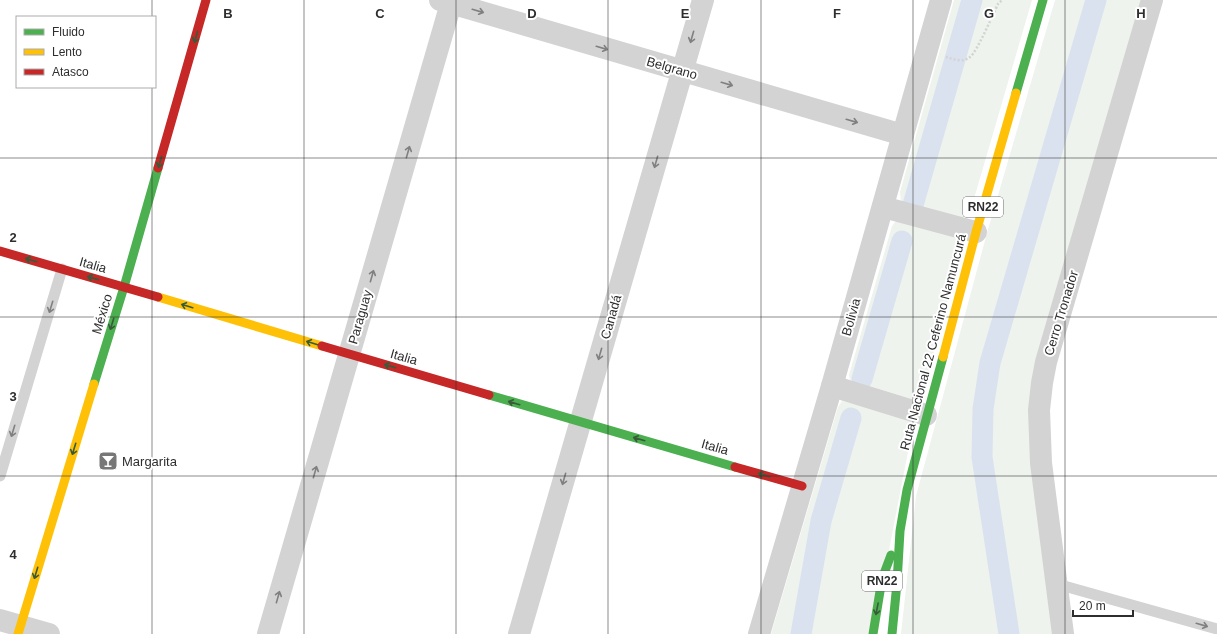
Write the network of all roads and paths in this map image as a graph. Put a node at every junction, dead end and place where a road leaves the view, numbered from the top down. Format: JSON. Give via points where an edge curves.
{"nodes":[{"id":1,"x":206,"y":0,"type":"edge"},
{"id":2,"x":703,"y":0,"type":"edge"},
{"id":3,"x":941,"y":0,"type":"edge"},
{"id":4,"x":1002,"y":0,"type":"edge"},
{"id":5,"x":1043,"y":0,"type":"edge"},
{"id":6,"x":1152,"y":0,"type":"edge"},
{"id":7,"x":448,"y":1,"type":"edge"},
{"id":8,"x":949,"y":58,"type":"dead end"},
{"id":9,"x":682,"y":71,"type":"junction"},
{"id":10,"x":903,"y":135,"type":"junction"},
{"id":11,"x":882,"y":207,"type":"junction"},
{"id":12,"x":976,"y":232,"type":"junction"},
{"id":13,"x":0,"y":251,"type":"edge"},
{"id":14,"x":62,"y":269,"type":"junction"},
{"id":15,"x":124,"y":287,"type":"junction"},
{"id":16,"x":349,"y":354,"type":"junction"},
{"id":17,"x":832,"y":386,"type":"junction"},
{"id":18,"x":926,"y":415,"type":"junction"},
{"id":19,"x":580,"y":422,"type":"junction"},
{"id":20,"x":0,"y":476,"type":"edge"},
{"id":21,"x":802,"y":486,"type":"junction"},
{"id":22,"x":900,"y":531,"type":"junction"},
{"id":23,"x":1057,"y":584,"type":"junction"},
{"id":24,"x":13,"y":626,"type":"edge"},
{"id":25,"x":1217,"y":629,"type":"edge"},
{"id":26,"x":49,"y":634,"type":"edge"},
{"id":27,"x":268,"y":634,"type":"edge"},
{"id":28,"x":519,"y":634,"type":"edge"},
{"id":29,"x":759,"y":634,"type":"edge"},
{"id":30,"x":873,"y":634,"type":"edge"},
{"id":31,"x":892,"y":634,"type":"edge"},
{"id":32,"x":1063,"y":634,"type":"edge"}],
"edges":[{"from":1,"to":15,"type":"main road","name":"México","one_way":true},
{"from":2,"to":9,"type":"street","name":"Canadá","one_way":true},
{"from":3,"to":10,"type":"street","name":"Bolivia"},
{"from":4,"to":8,"type":"path","via":[[971,57],[962,61]]},
{"from":5,"to":12,"type":"main road","name":"Ruta Nacional 22 Ceferino Namuncurá","number":"RN22"},
{"from":6,"to":23,"type":"street","name":"Cerro Tronador","via":[[1042,383],[1039,410],[1041,462]]},
{"from":7,"to":9,"type":"street","name":"Belgrano","one_way":true},
{"from":16,"to":7,"type":"street","name":"Paraguay","one_way":true},
{"from":9,"to":10,"type":"street","name":"Belgrano","one_way":true},
{"from":9,"to":19,"type":"street","name":"Canadá","one_way":true},
{"from":10,"to":11,"type":"street","name":"Bolivia"},
{"from":11,"to":12,"type":"street"},
{"from":11,"to":17,"type":"street","name":"Bolivia"},
{"from":12,"to":18,"type":"main road","name":"Ruta Nacional 22 Ceferino Namuncurá","number":"RN22"},
{"from":14,"to":13,"type":"main road","name":"Italia","one_way":true},
{"from":15,"to":14,"type":"main road","name":"Italia","one_way":true},
{"from":14,"to":20,"type":"lane","one_way":true},
{"from":16,"to":15,"type":"main road","name":"Italia","one_way":true},
{"from":15,"to":24,"type":"main road","name":"México","one_way":true},
{"from":19,"to":16,"type":"main road","name":"Italia","one_way":true},
{"from":27,"to":16,"type":"street","name":"Paraguay","one_way":true},
{"from":17,"to":18,"type":"street"},
{"from":17,"to":21,"type":"street","name":"Bolivia"},
{"from":18,"to":22,"type":"main road","name":"Ruta Nacional 22 Ceferino Namuncurá","number":"RN22","via":[[907,490]]},
{"from":21,"to":19,"type":"main road","name":"Italia","one_way":true},
{"from":19,"to":28,"type":"street","name":"Canadá","one_way":true},
{"from":21,"to":29,"type":"street","name":"Bolivia"},
{"from":22,"to":30,"type":"main road","name":"Ruta Nacional 22 Ceferino Namuncurá","number":"RN22","one_way":true,"via":[[882,579]]},
{"from":22,"to":31,"type":"main road","name":"Ruta Nacional 22 Ceferino Namuncurá","number":"RN22"},
{"from":23,"to":25,"type":"lane","one_way":true},
{"from":23,"to":32,"type":"street","name":"Cerro Tronador"},
{"from":24,"to":26,"type":"street"}]}
